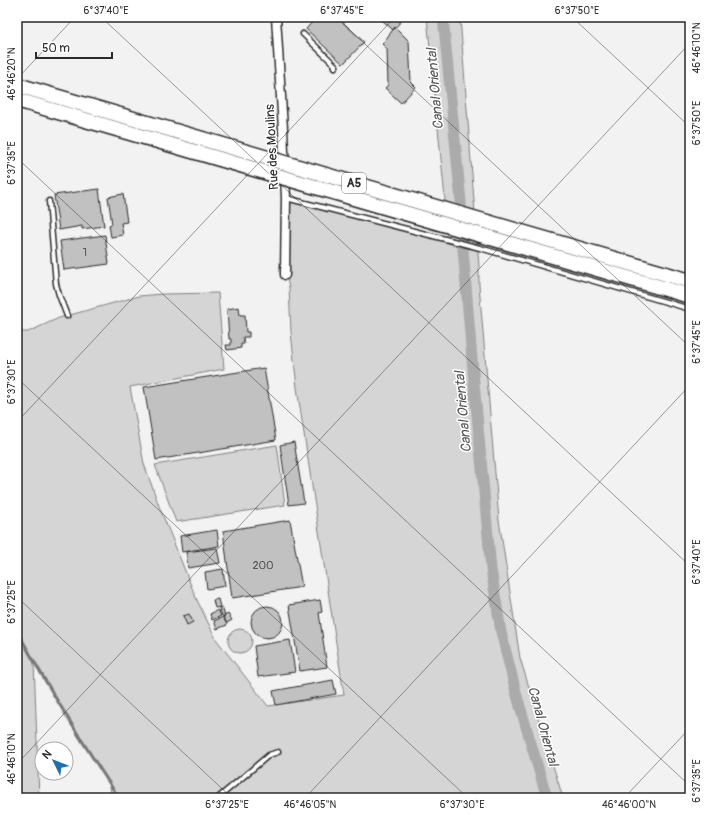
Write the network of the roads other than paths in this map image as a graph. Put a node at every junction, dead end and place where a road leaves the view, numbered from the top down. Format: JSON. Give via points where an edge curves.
{"nodes":[{"id":1,"x":276,"y":17,"type":"edge"},
{"id":2,"x":304,"y":34,"type":"dead end"},
{"id":3,"x":335,"y":67,"type":"dead end"},
{"id":4,"x":17,"y":85,"type":"edge"},
{"id":5,"x":17,"y":100,"type":"edge"},
{"id":6,"x":286,"y":198,"type":"junction"},
{"id":7,"x":49,"y":201,"type":"dead end"},
{"id":8,"x":285,"y":275,"type":"dead end"},
{"id":9,"x":690,"y":280,"type":"edge"},
{"id":10,"x":690,"y":296,"type":"edge"},
{"id":11,"x":690,"y":309,"type":"edge"},
{"id":12,"x":67,"y":316,"type":"dead end"},
{"id":13,"x":278,"y":752,"type":"dead end"},
{"id":14,"x":218,"y":798,"type":"edge"}],
"edges":[{"from":1,"to":6,"type":"street","name":"Rue des Moulins"},
{"from":2,"to":3,"type":"lane"},
{"from":4,"to":9,"type":"highway","number":"A5","bridge":true},
{"from":5,"to":10,"type":"highway","number":"A5","bridge":true},
{"from":6,"to":8,"type":"street","name":"Rue des Moulins"},
{"from":6,"to":11,"type":"lane","via":[[480,248]]},
{"from":7,"to":12,"type":"lane","via":[[56,284]]},
{"from":13,"to":14,"type":"lane","via":[[269,755]]}]}
